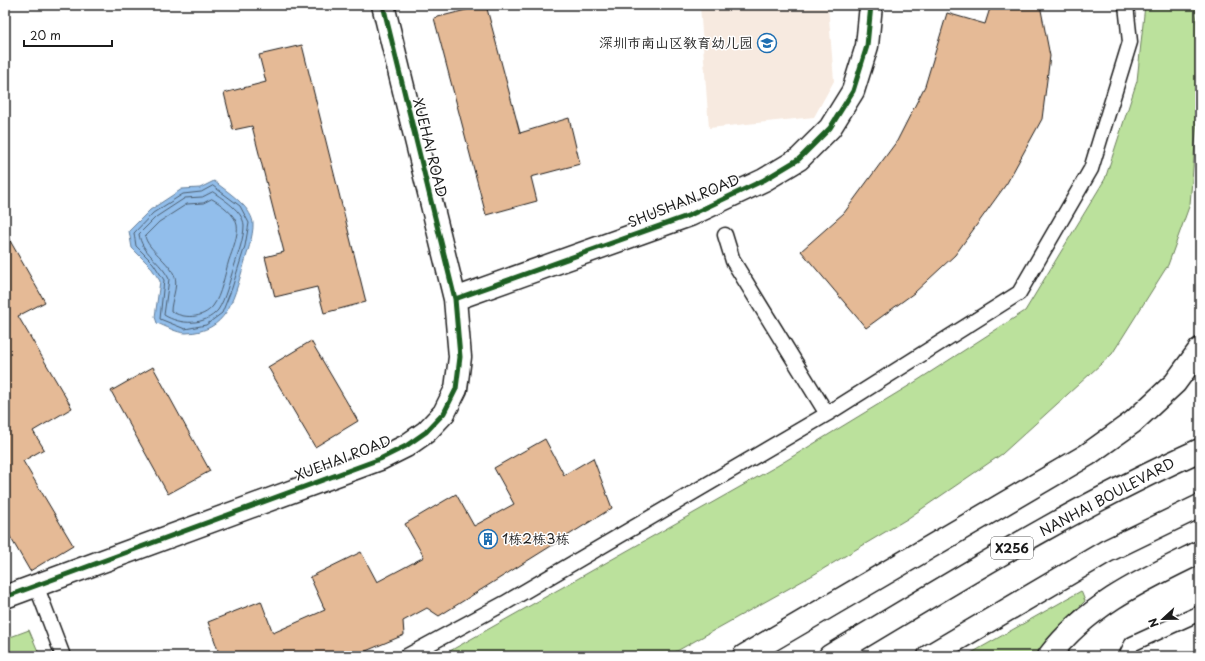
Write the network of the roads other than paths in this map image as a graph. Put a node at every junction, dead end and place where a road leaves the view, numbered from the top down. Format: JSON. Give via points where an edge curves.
{"nodes":[{"id":1,"x":383,"y":5,"type":"edge"},
{"id":2,"x":871,"y":5,"type":"edge"},
{"id":3,"x":1126,"y":5,"type":"edge"},
{"id":4,"x":725,"y":235,"type":"dead end"},
{"id":5,"x":455,"y":299,"type":"junction"},
{"id":6,"x":1200,"y":348,"type":"edge"},
{"id":7,"x":827,"y":414,"type":"junction"},
{"id":8,"x":1200,"y":450,"type":"edge"},
{"id":9,"x":1200,"y":506,"type":"edge"},
{"id":10,"x":1200,"y":552,"type":"edge"},
{"id":11,"x":36,"y":585,"type":"junction"},
{"id":12,"x":5,"y":597,"type":"edge"},
{"id":13,"x":1200,"y":613,"type":"edge"},
{"id":14,"x":63,"y":656,"type":"edge"},
{"id":15,"x":407,"y":656,"type":"edge"},
{"id":16,"x":744,"y":656,"type":"edge"},
{"id":17,"x":830,"y":656,"type":"edge"},
{"id":18,"x":929,"y":656,"type":"edge"},
{"id":19,"x":1049,"y":656,"type":"edge"},
{"id":20,"x":1126,"y":656,"type":"edge"}],
"edges":[{"from":1,"to":5,"type":"main road","name":"XUEHAI ROAD"},
{"from":2,"to":5,"type":"main road","name":"SHUSHAN ROAD","via":[[867,46],[853,91],[830,128],[799,159],[764,180],[690,215]]},
{"from":3,"to":7,"type":"lane","via":[[1130,42],[1091,169],[1019,293]]},
{"from":4,"to":7,"type":"lane","via":[[733,261]]},
{"from":5,"to":11,"type":"main road","name":"XUEHAI ROAD","via":[[460,357],[456,389],[444,413],[426,432],[406,446],[380,459]]},
{"from":6,"to":16,"type":"main road","via":[[1175,383],[1133,422],[1087,455]]},
{"from":7,"to":15,"type":"lane","via":[[505,603]]},
{"from":8,"to":17,"type":"main road","name":"NANHAI BOULEVARD","number":"X256","via":[[1080,510],[996,556]]},
{"from":9,"to":18,"type":"main road","via":[[1107,551]]},
{"from":10,"to":19,"type":"main road","via":[[1104,603],[1077,626]]},
{"from":11,"to":12,"type":"main road","name":"XUEHAI ROAD"},
{"from":11,"to":14,"type":"lane"},
{"from":13,"to":20,"type":"lane","via":[[1132,644]]}]}
